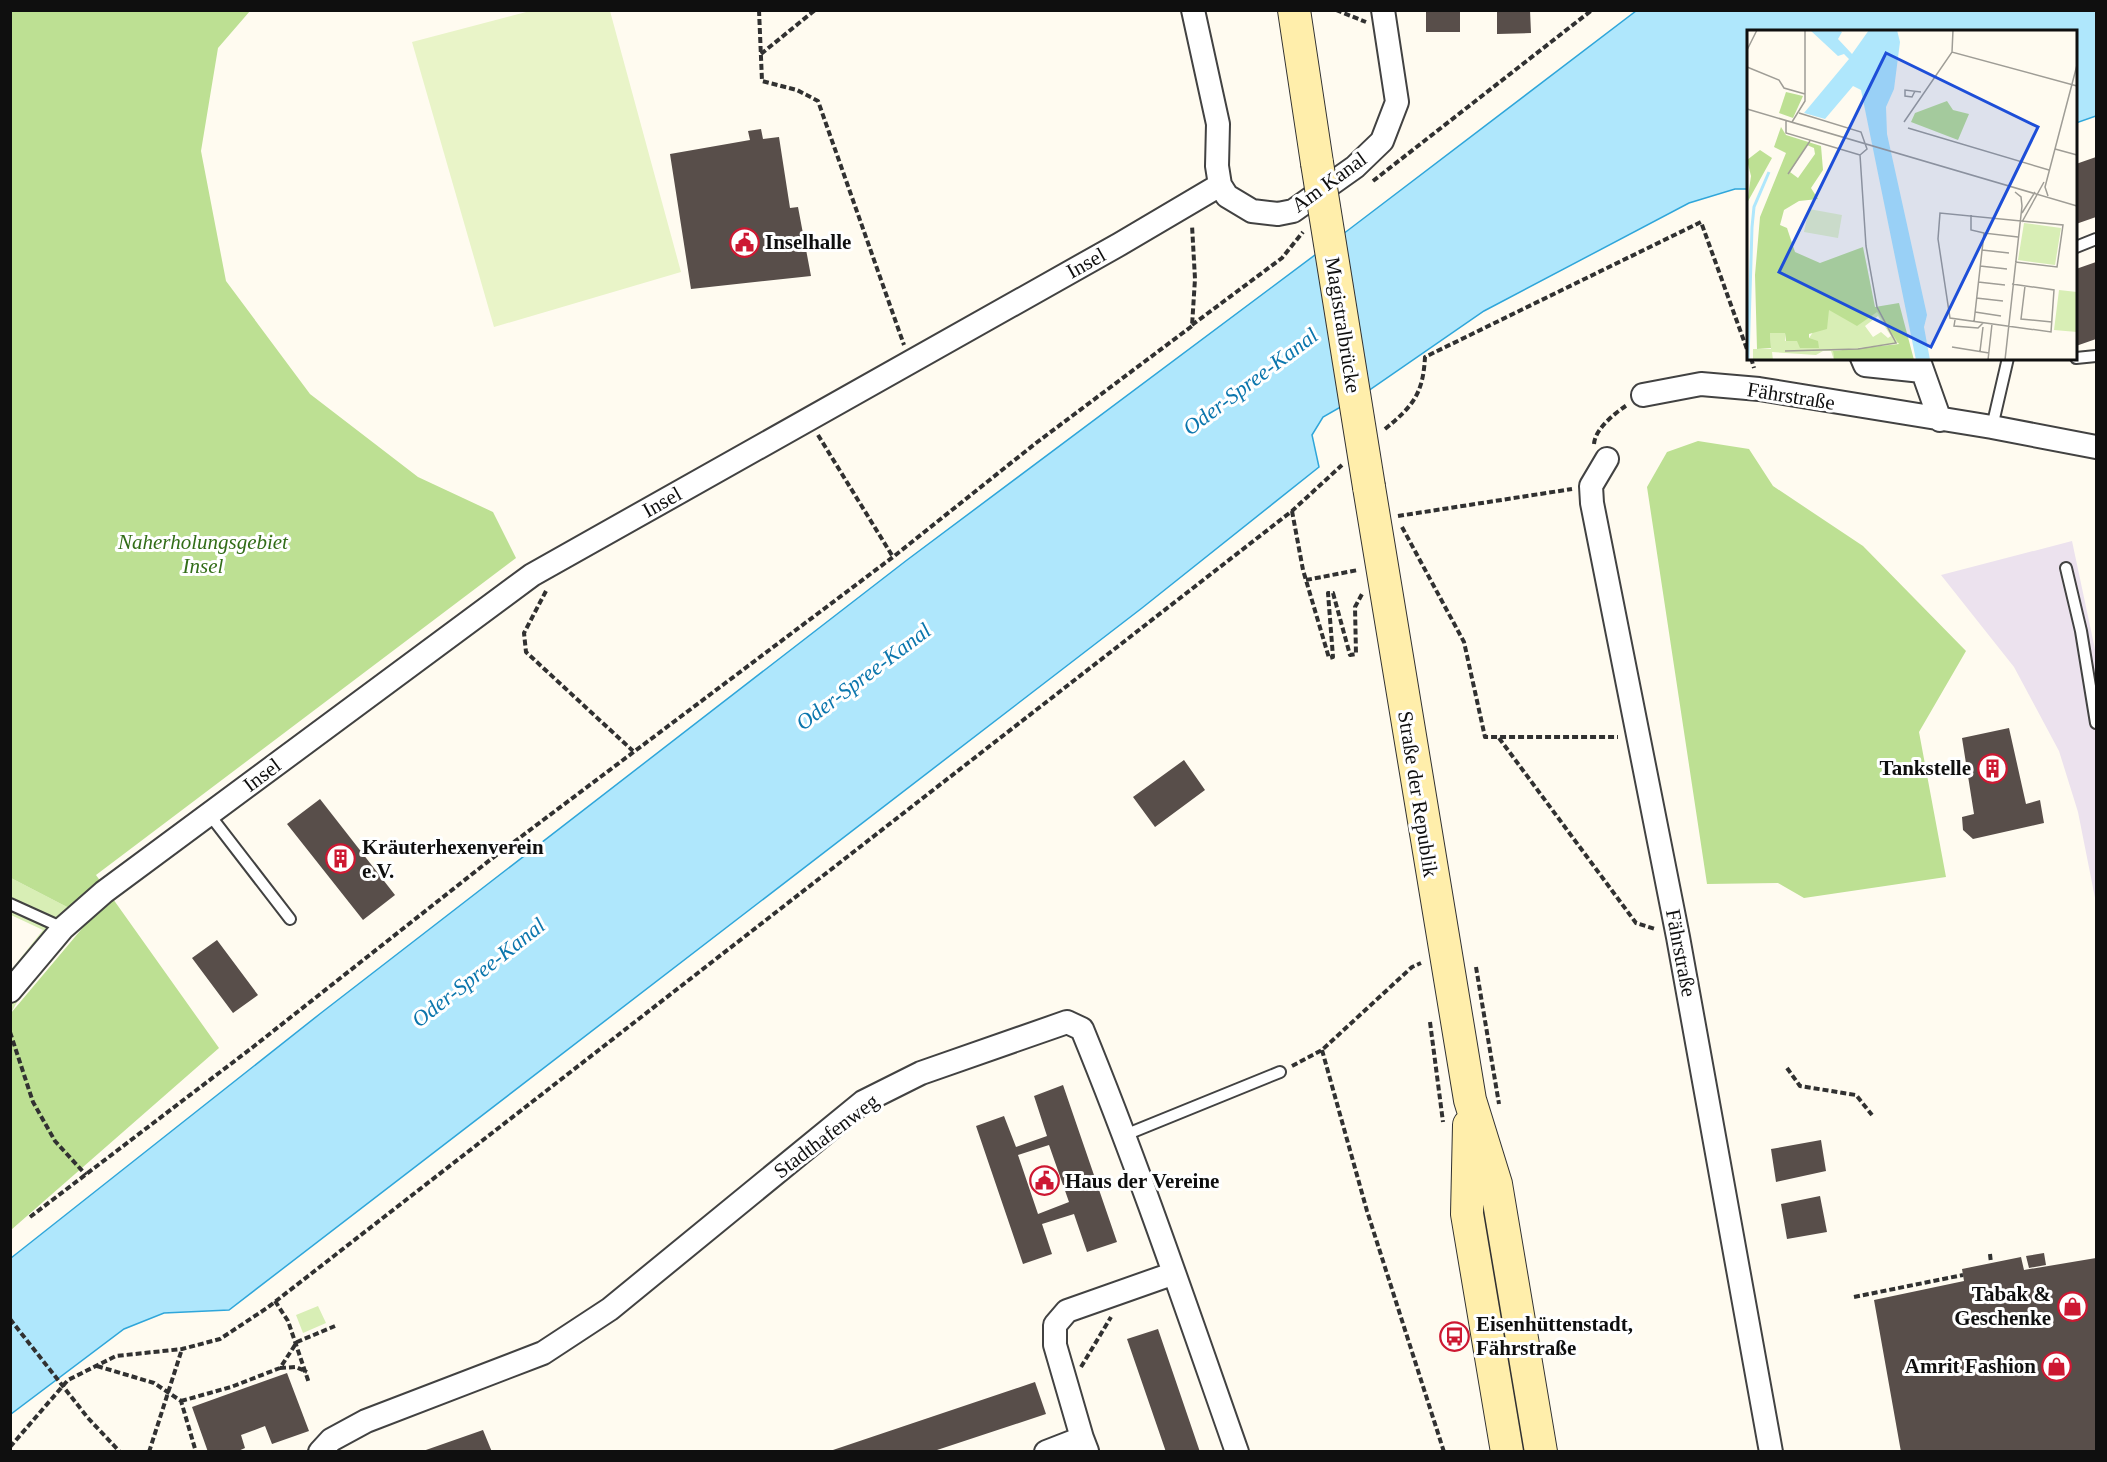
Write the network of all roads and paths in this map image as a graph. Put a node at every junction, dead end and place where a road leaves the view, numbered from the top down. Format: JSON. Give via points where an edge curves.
{"nodes":[{"id":1,"x":759,"y":10,"type":"edge"},
{"id":2,"x":815,"y":10,"type":"edge"},
{"id":3,"x":1194,"y":10,"type":"edge"},
{"id":4,"x":1294,"y":10,"type":"edge"},
{"id":5,"x":1336,"y":10,"type":"edge"},
{"id":6,"x":1384,"y":20,"type":"edge"},
{"id":7,"x":761,"y":54,"type":"junction"},
{"id":8,"x":1220,"y":185,"type":"junction"},
{"id":9,"x":1191,"y":202,"type":"junction"},
{"id":10,"x":1304,"y":231,"type":"dead end"},
{"id":11,"x":2097,"y":239,"type":"edge"},
{"id":12,"x":2077,"y":247,"type":"edge"},
{"id":13,"x":1192,"y":326,"type":"junction"},
{"id":14,"x":1747,"y":347,"type":"edge"},
{"id":15,"x":2097,"y":356,"type":"edge"},
{"id":16,"x":2077,"y":358,"type":"edge"},
{"id":17,"x":1863,"y":360,"type":"edge"},
{"id":18,"x":2008,"y":360,"type":"edge"},
{"id":19,"x":910,"y":362,"type":"junction"},
{"id":20,"x":1920,"y":365,"type":"edge"},
{"id":21,"x":1643,"y":395,"type":"joint"},
{"id":22,"x":808,"y":419,"type":"junction"},
{"id":23,"x":1940,"y":420,"type":"junction"},
{"id":24,"x":1992,"y":427,"type":"junction"},
{"id":25,"x":1377,"y":436,"type":"dead end"},
{"id":26,"x":2097,"y":447,"type":"edge"},
{"id":27,"x":1351,"y":457,"type":"dead end"},
{"id":28,"x":1607,"y":459,"type":"dead end"},
{"id":29,"x":1591,"y":486,"type":"junction"},
{"id":30,"x":1369,"y":488,"type":"joint"},
{"id":31,"x":1292,"y":511,"type":"junction"},
{"id":32,"x":893,"y":557,"type":"junction"},
{"id":33,"x":1357,"y":558,"type":"dead end"},
{"id":34,"x":2066,"y":568,"type":"dead end"},
{"id":35,"x":1359,"y":570,"type":"junction"},
{"id":36,"x":1360,"y":578,"type":"dead end"},
{"id":37,"x":1306,"y":580,"type":"junction"},
{"id":38,"x":1362,"y":586,"type":"dead end"},
{"id":39,"x":549,"y":587,"type":"dead end"},
{"id":40,"x":1363,"y":594,"type":"junction"},
{"id":41,"x":1365,"y":605,"type":"dead end"},
{"id":42,"x":2097,"y":723,"type":"edge"},
{"id":43,"x":1499,"y":737,"type":"junction"},
{"id":44,"x":1639,"y":737,"type":"junction"},
{"id":45,"x":633,"y":751,"type":"junction"},
{"id":46,"x":209,"y":814,"type":"junction"},
{"id":47,"x":10,"y":904,"type":"edge"},
{"id":48,"x":290,"y":919,"type":"dead end"},
{"id":49,"x":63,"y":928,"type":"junction"},
{"id":50,"x":1678,"y":937,"type":"junction"},
{"id":51,"x":1420,"y":951,"type":"dead end"},
{"id":52,"x":1421,"y":963,"type":"junction"},
{"id":53,"x":1423,"y":974,"type":"dead end"},
{"id":54,"x":10,"y":991,"type":"edge"},
{"id":55,"x":1429,"y":1020,"type":"dead end"},
{"id":56,"x":10,"y":1032,"type":"edge"},
{"id":57,"x":1322,"y":1050,"type":"junction"},
{"id":58,"x":1787,"y":1068,"type":"dead end"},
{"id":59,"x":1280,"y":1072,"type":"joint"},
{"id":60,"x":1470,"y":1100,"type":"junction"},
{"id":61,"x":1872,"y":1115,"type":"dead end"},
{"id":62,"x":1444,"y":1134,"type":"dead end"},
{"id":63,"x":1125,"y":1135,"type":"junction"},
{"id":64,"x":86,"y":1175,"type":"junction"},
{"id":65,"x":30,"y":1217,"type":"dead end"},
{"id":66,"x":1990,"y":1254,"type":"dead end"},
{"id":67,"x":1991,"y":1263,"type":"dead end"},
{"id":68,"x":1172,"y":1274,"type":"junction"},
{"id":69,"x":1962,"y":1275,"type":"dead end"},
{"id":70,"x":1126,"y":1290,"type":"junction"},
{"id":71,"x":1854,"y":1297,"type":"dead end"},
{"id":72,"x":275,"y":1301,"type":"junction"},
{"id":73,"x":10,"y":1319,"type":"edge"},
{"id":74,"x":334,"y":1326,"type":"dead end"},
{"id":75,"x":297,"y":1342,"type":"junction"},
{"id":76,"x":182,"y":1349,"type":"junction"},
{"id":77,"x":96,"y":1366,"type":"junction"},
{"id":78,"x":280,"y":1368,"type":"junction"},
{"id":79,"x":308,"y":1372,"type":"junction"},
{"id":80,"x":309,"y":1383,"type":"dead end"},
{"id":81,"x":1068,"y":1390,"type":"junction"},
{"id":82,"x":166,"y":1391,"type":"junction"},
{"id":83,"x":180,"y":1401,"type":"junction"},
{"id":84,"x":1084,"y":1445,"type":"edge"},
{"id":85,"x":10,"y":1447,"type":"edge"},
{"id":86,"x":119,"y":1451,"type":"edge"},
{"id":87,"x":149,"y":1452,"type":"edge"},
{"id":88,"x":196,"y":1452,"type":"edge"},
{"id":89,"x":320,"y":1452,"type":"edge"},
{"id":90,"x":1046,"y":1452,"type":"edge"},
{"id":91,"x":1238,"y":1452,"type":"edge"},
{"id":92,"x":1444,"y":1452,"type":"edge"},
{"id":93,"x":1507,"y":1452,"type":"edge"},
{"id":94,"x":1541,"y":1452,"type":"edge"},
{"id":95,"x":1771,"y":1452,"type":"edge"}],
"edges":[{"from":1,"to":7,"type":"path"},
{"from":2,"to":7,"type":"path"},
{"from":3,"to":8,"type":"street","via":[[1218,124],[1216,166]]},
{"from":4,"to":30,"type":"main road","name":"Magistralbrücke","bridge":true},
{"from":5,"to":6,"type":"path"},
{"from":6,"to":8,"type":"street","name":"Am Kanal","via":[[1397,102],[1382,141],[1355,167],[1293,211],[1252,211],[1227,196]]},
{"from":7,"to":19,"type":"path","via":[[762,81],[797,90],[818,101]]},
{"from":8,"to":9,"type":"street","name":"Insel"},
{"from":9,"to":13,"type":"path","via":[[1195,279]]},
{"from":9,"to":19,"type":"street","name":"Insel"},
{"from":10,"to":13,"type":"path","via":[[1282,258]]},
{"from":11,"to":12,"type":"lane"},
{"from":13,"to":32,"type":"path"},
{"from":14,"to":25,"type":"path","via":[[1701,222],[1425,357],[1420,393]]},
{"from":15,"to":16,"type":"lane"},
{"from":17,"to":20,"type":"street","via":[[1865,365]]},
{"from":18,"to":24,"type":"lane"},
{"from":19,"to":22,"type":"street","name":"Insel"},
{"from":20,"to":23,"type":"street"},
{"from":21,"to":23,"type":"street","name":"Fährstraße","via":[[1701,384],[1759,389]]},
{"from":21,"to":29,"type":"path","via":[[1614,413],[1595,439]]},
{"from":22,"to":32,"type":"path"},
{"from":22,"to":46,"type":"street","name":"Insel","via":[[532,575]]},
{"from":23,"to":24,"type":"street","name":"Fährstraße"},
{"from":24,"to":26,"type":"street","name":"Fährstraße"},
{"from":27,"to":31,"type":"path"},
{"from":28,"to":29,"type":"street"},
{"from":29,"to":43,"type":"path","via":[[1397,516],[1464,642],[1485,738]]},
{"from":29,"to":44,"type":"street","name":"Fährstraße"},
{"from":30,"to":60,"type":"main road","name":"Straße der Republik"},
{"from":31,"to":37,"type":"path"},
{"from":31,"to":72,"type":"path"},
{"from":32,"to":45,"type":"path"},
{"from":33,"to":35,"type":"path"},
{"from":34,"to":42,"type":"lane"},
{"from":35,"to":36,"type":"path"},
{"from":35,"to":37,"type":"path"},
{"from":37,"to":40,"type":"path","via":[[1329,658],[1334,657],[1328,593],[1333,593],[1350,655],[1356,654],[1355,607]]},
{"from":38,"to":40,"type":"path"},
{"from":39,"to":45,"type":"path","via":[[524,633],[526,652]]},
{"from":40,"to":41,"type":"path"},
{"from":43,"to":44,"type":"path"},
{"from":43,"to":50,"type":"path","via":[[1636,923]]},
{"from":44,"to":50,"type":"street","name":"Fährstraße"},
{"from":45,"to":64,"type":"path"},
{"from":46,"to":48,"type":"lane"},
{"from":46,"to":49,"type":"street","name":"Insel","via":[[104,892]]},
{"from":47,"to":49,"type":"lane"},
{"from":49,"to":54,"type":"street","name":"Insel"},
{"from":50,"to":95,"type":"street","name":"Fährstraße"},
{"from":51,"to":52,"type":"path"},
{"from":52,"to":53,"type":"path"},
{"from":52,"to":57,"type":"path"},
{"from":55,"to":62,"type":"path"},
{"from":56,"to":64,"type":"path","via":[[33,1102],[55,1141]]},
{"from":57,"to":59,"type":"path"},
{"from":57,"to":92,"type":"path","via":[[1367,1211]]},
{"from":58,"to":61,"type":"path","via":[[1800,1086],[1856,1095]]},
{"from":59,"to":63,"type":"lane"},
{"from":60,"to":93,"type":"main road","name":"Straße der Republik","via":[[1467,1214]]},
{"from":60,"to":94,"type":"main road","name":"Straße der Republik","via":[[1496,1184]]},
{"from":63,"to":68,"type":"street","name":"Stadthafenweg"},
{"from":63,"to":89,"type":"street","name":"Stadthafenweg","via":[[1082,1029],[1067,1022],[921,1073],[863,1102],[610,1309],[543,1353],[366,1421],[331,1440]]},
{"from":64,"to":65,"type":"path"},
{"from":66,"to":67,"type":"path"},
{"from":68,"to":70,"type":"street"},
{"from":68,"to":91,"type":"street","name":"Stadthafenweg"},
{"from":69,"to":71,"type":"path"},
{"from":70,"to":81,"type":"path"},
{"from":70,"to":81,"type":"street","via":[[1067,1311],[1054,1326],[1055,1345]]},
{"from":72,"to":75,"type":"path"},
{"from":72,"to":76,"type":"path","via":[[220,1340]]},
{"from":73,"to":86,"type":"path","bridge":true},
{"from":74,"to":75,"type":"path"},
{"from":75,"to":78,"type":"path"},
{"from":75,"to":79,"type":"path"},
{"from":76,"to":77,"type":"path","via":[[116,1356]]},
{"from":76,"to":82,"type":"path"},
{"from":77,"to":82,"type":"path","via":[[146,1380]]},
{"from":77,"to":85,"type":"path","via":[[68,1380]]},
{"from":78,"to":79,"type":"path","via":[[296,1367]]},
{"from":78,"to":83,"type":"path"},
{"from":79,"to":80,"type":"path"},
{"from":81,"to":84,"type":"street"},
{"from":82,"to":83,"type":"path"},
{"from":82,"to":87,"type":"path"},
{"from":83,"to":88,"type":"path"},
{"from":84,"to":90,"type":"street"}]}
